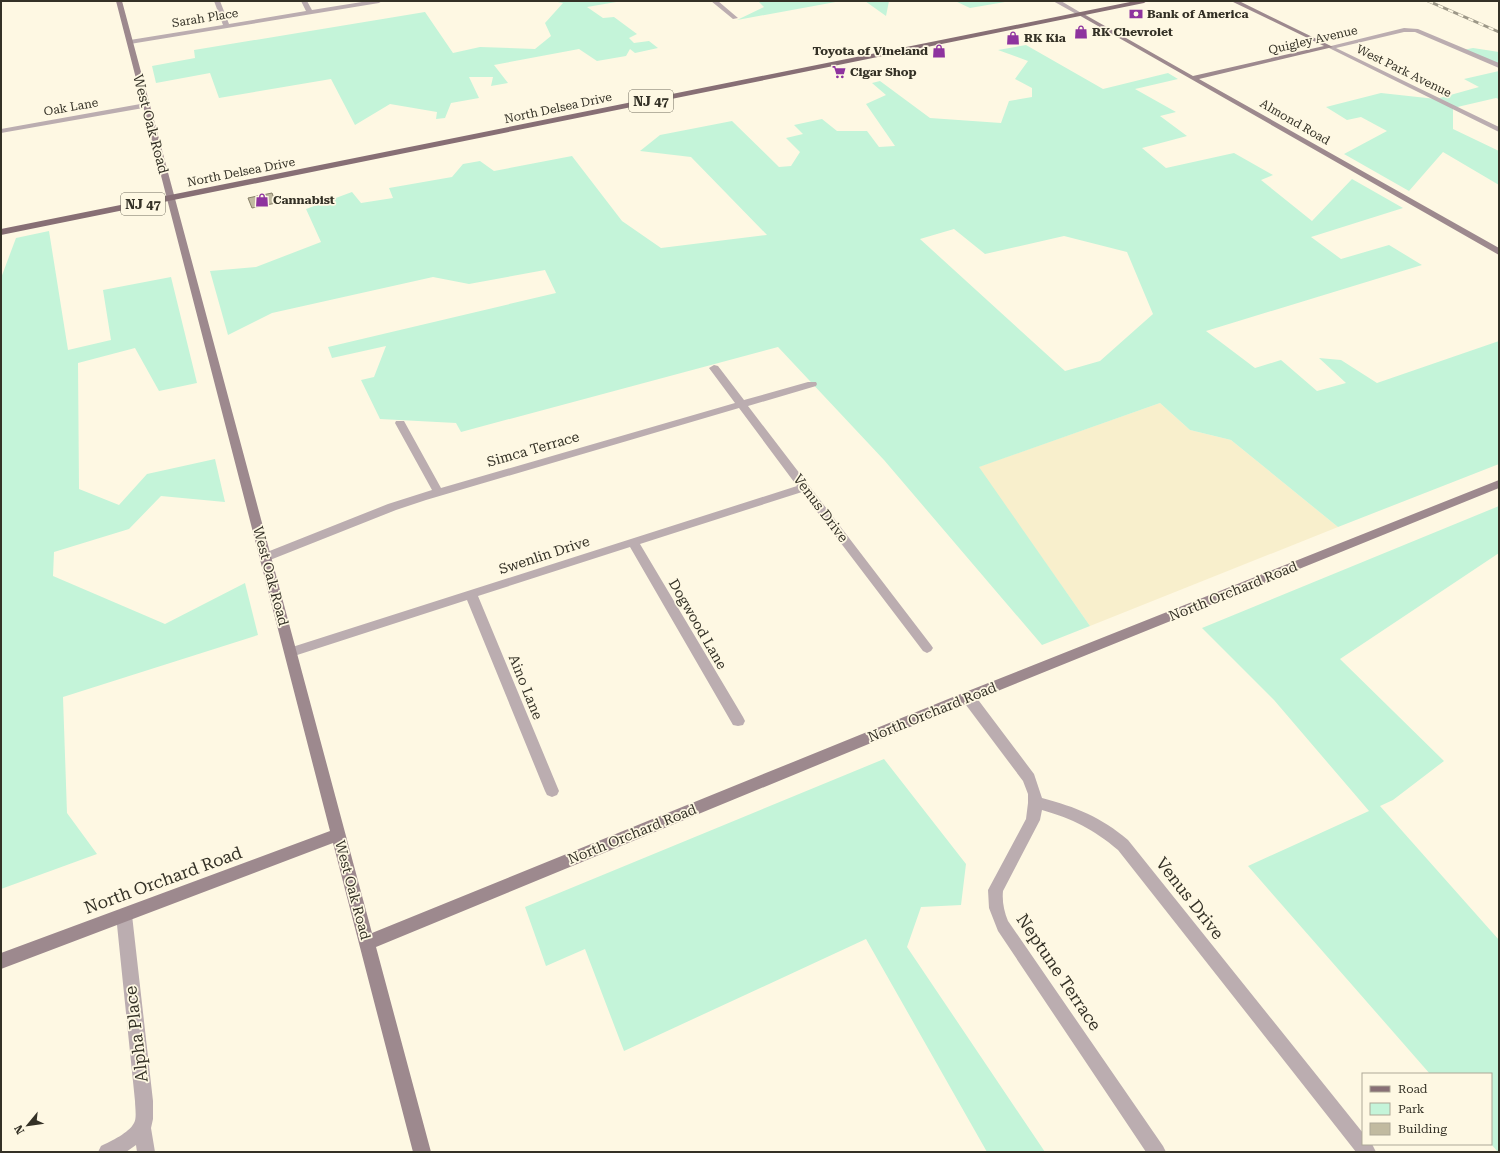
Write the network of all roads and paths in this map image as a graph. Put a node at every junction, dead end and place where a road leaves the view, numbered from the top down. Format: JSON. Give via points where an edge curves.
{"nodes":[{"id":1,"x":119,"y":1,"type":"edge"},
{"id":2,"x":217,"y":1,"type":"edge"},
{"id":3,"x":304,"y":1,"type":"edge"},
{"id":4,"x":379,"y":1,"type":"edge"},
{"id":5,"x":714,"y":1,"type":"edge"},
{"id":6,"x":1056,"y":1,"type":"edge"},
{"id":7,"x":1144,"y":1,"type":"edge"},
{"id":8,"x":1234,"y":1,"type":"edge"},
{"id":9,"x":310,"y":12,"type":"junction"},
{"id":10,"x":1080,"y":14,"type":"junction"},
{"id":11,"x":735,"y":18,"type":"dead end"},
{"id":12,"x":227,"y":26,"type":"junction"},
{"id":13,"x":130,"y":42,"type":"junction"},
{"id":14,"x":1330,"y":47,"type":"junction"},
{"id":15,"x":1499,"y":66,"type":"edge"},
{"id":16,"x":1192,"y":78,"type":"junction"},
{"id":17,"x":146,"y":106,"type":"junction"},
{"id":18,"x":1499,"y":130,"type":"edge"},
{"id":19,"x":1,"y":131,"type":"edge"},
{"id":20,"x":171,"y":198,"type":"junction"},
{"id":21,"x":1,"y":232,"type":"edge"},
{"id":22,"x":1499,"y":252,"type":"edge"},
{"id":23,"x":714,"y":368,"type":"dead end"},
{"id":24,"x":812,"y":384,"type":"dead end"},
{"id":25,"x":742,"y":404,"type":"junction"},
{"id":26,"x":400,"y":423,"type":"dead end"},
{"id":27,"x":1499,"y":484,"type":"edge"},
{"id":28,"x":806,"y":486,"type":"junction"},
{"id":29,"x":438,"y":492,"type":"junction"},
{"id":30,"x":633,"y":542,"type":"junction"},
{"id":31,"x":266,"y":557,"type":"junction"},
{"id":32,"x":471,"y":594,"type":"junction"},
{"id":33,"x":927,"y":648,"type":"dead end"},
{"id":34,"x":291,"y":652,"type":"junction"},
{"id":35,"x":968,"y":697,"type":"junction"},
{"id":36,"x":738,"y":721,"type":"dead end"},
{"id":37,"x":552,"y":791,"type":"dead end"},
{"id":38,"x":1036,"y":802,"type":"junction"},
{"id":39,"x":338,"y":835,"type":"junction"},
{"id":40,"x":124,"y":915,"type":"junction"},
{"id":41,"x":367,"y":942,"type":"junction"},
{"id":42,"x":1,"y":961,"type":"edge"},
{"id":43,"x":142,"y":1128,"type":"junction"},
{"id":44,"x":107,"y":1152,"type":"edge"},
{"id":45,"x":146,"y":1152,"type":"edge"},
{"id":46,"x":422,"y":1152,"type":"edge"},
{"id":47,"x":1157,"y":1152,"type":"edge"},
{"id":48,"x":1367,"y":1152,"type":"edge"}],
"edges":[{"from":1,"to":13,"type":"street","name":"West Oak Road"},
{"from":2,"to":12,"type":"street"},
{"from":3,"to":9,"type":"street"},
{"from":4,"to":9,"type":"street","name":"Sarah Place"},
{"from":5,"to":11,"type":"street"},
{"from":6,"to":10,"type":"street"},
{"from":7,"to":10,"type":"main road","name":"North Delsea Drive","number":"NJ 47"},
{"from":8,"to":14,"type":"street","name":"West Park Avenue"},
{"from":9,"to":12,"type":"street","name":"Sarah Place"},
{"from":10,"to":16,"type":"street","name":"Almond Road"},
{"from":10,"to":20,"type":"main road","name":"North Delsea Drive","number":"NJ 47"},
{"from":12,"to":13,"type":"street","name":"Sarah Place"},
{"from":13,"to":17,"type":"street","name":"West Oak Road"},
{"from":14,"to":15,"type":"street","name":"Quigley Avenue","via":[[1407,30],[1418,30]]},
{"from":14,"to":16,"type":"street","name":"Quigley Avenue"},
{"from":14,"to":18,"type":"street","name":"West Park Avenue"},
{"from":16,"to":22,"type":"street","name":"Almond Road"},
{"from":17,"to":19,"type":"street","name":"Oak Lane"},
{"from":17,"to":20,"type":"street","name":"West Oak Road"},
{"from":20,"to":21,"type":"main road","name":"North Delsea Drive","number":"NJ 47"},
{"from":20,"to":31,"type":"street","name":"West Oak Road"},
{"from":23,"to":25,"type":"street","name":"Venus Drive"},
{"from":24,"to":25,"type":"street","name":"Simca Terrace"},
{"from":25,"to":28,"type":"street","name":"Venus Drive"},
{"from":25,"to":29,"type":"street","name":"Simca Terrace"},
{"from":26,"to":29,"type":"street"},
{"from":27,"to":35,"type":"street","name":"North Orchard Road"},
{"from":28,"to":30,"type":"street","name":"Swenlin Drive"},
{"from":28,"to":33,"type":"street","name":"Venus Drive"},
{"from":29,"to":31,"type":"street","name":"Simca Terrace","via":[[392,507]]},
{"from":30,"to":32,"type":"street","name":"Swenlin Drive"},
{"from":30,"to":36,"type":"street","name":"Dogwood Lane"},
{"from":31,"to":34,"type":"street","name":"West Oak Road"},
{"from":32,"to":34,"type":"street","name":"Swenlin Drive"},
{"from":32,"to":37,"type":"street","name":"Aino Lane"},
{"from":34,"to":39,"type":"street","name":"West Oak Road"},
{"from":35,"to":38,"type":"street","via":[[1029,778],[1036,794]]},
{"from":35,"to":41,"type":"street","name":"North Orchard Road"},
{"from":38,"to":47,"type":"street","name":"Neptune Terrace","via":[[1033,820],[996,890],[994,902],[998,914],[1003,926]]},
{"from":38,"to":48,"type":"street","name":"Venus Drive","via":[[1076,813],[1093,821],[1123,845]]},
{"from":39,"to":40,"type":"street","name":"North Orchard Road"},
{"from":39,"to":41,"type":"street","name":"West Oak Road"},
{"from":40,"to":42,"type":"street","name":"North Orchard Road"},
{"from":40,"to":43,"type":"street","name":"Alpha Place","via":[[144,1101]]},
{"from":41,"to":46,"type":"street","name":"West Oak Road"},
{"from":43,"to":44,"type":"street","via":[[125,1143]]},
{"from":43,"to":45,"type":"street","name":"Alpha Place"}]}
